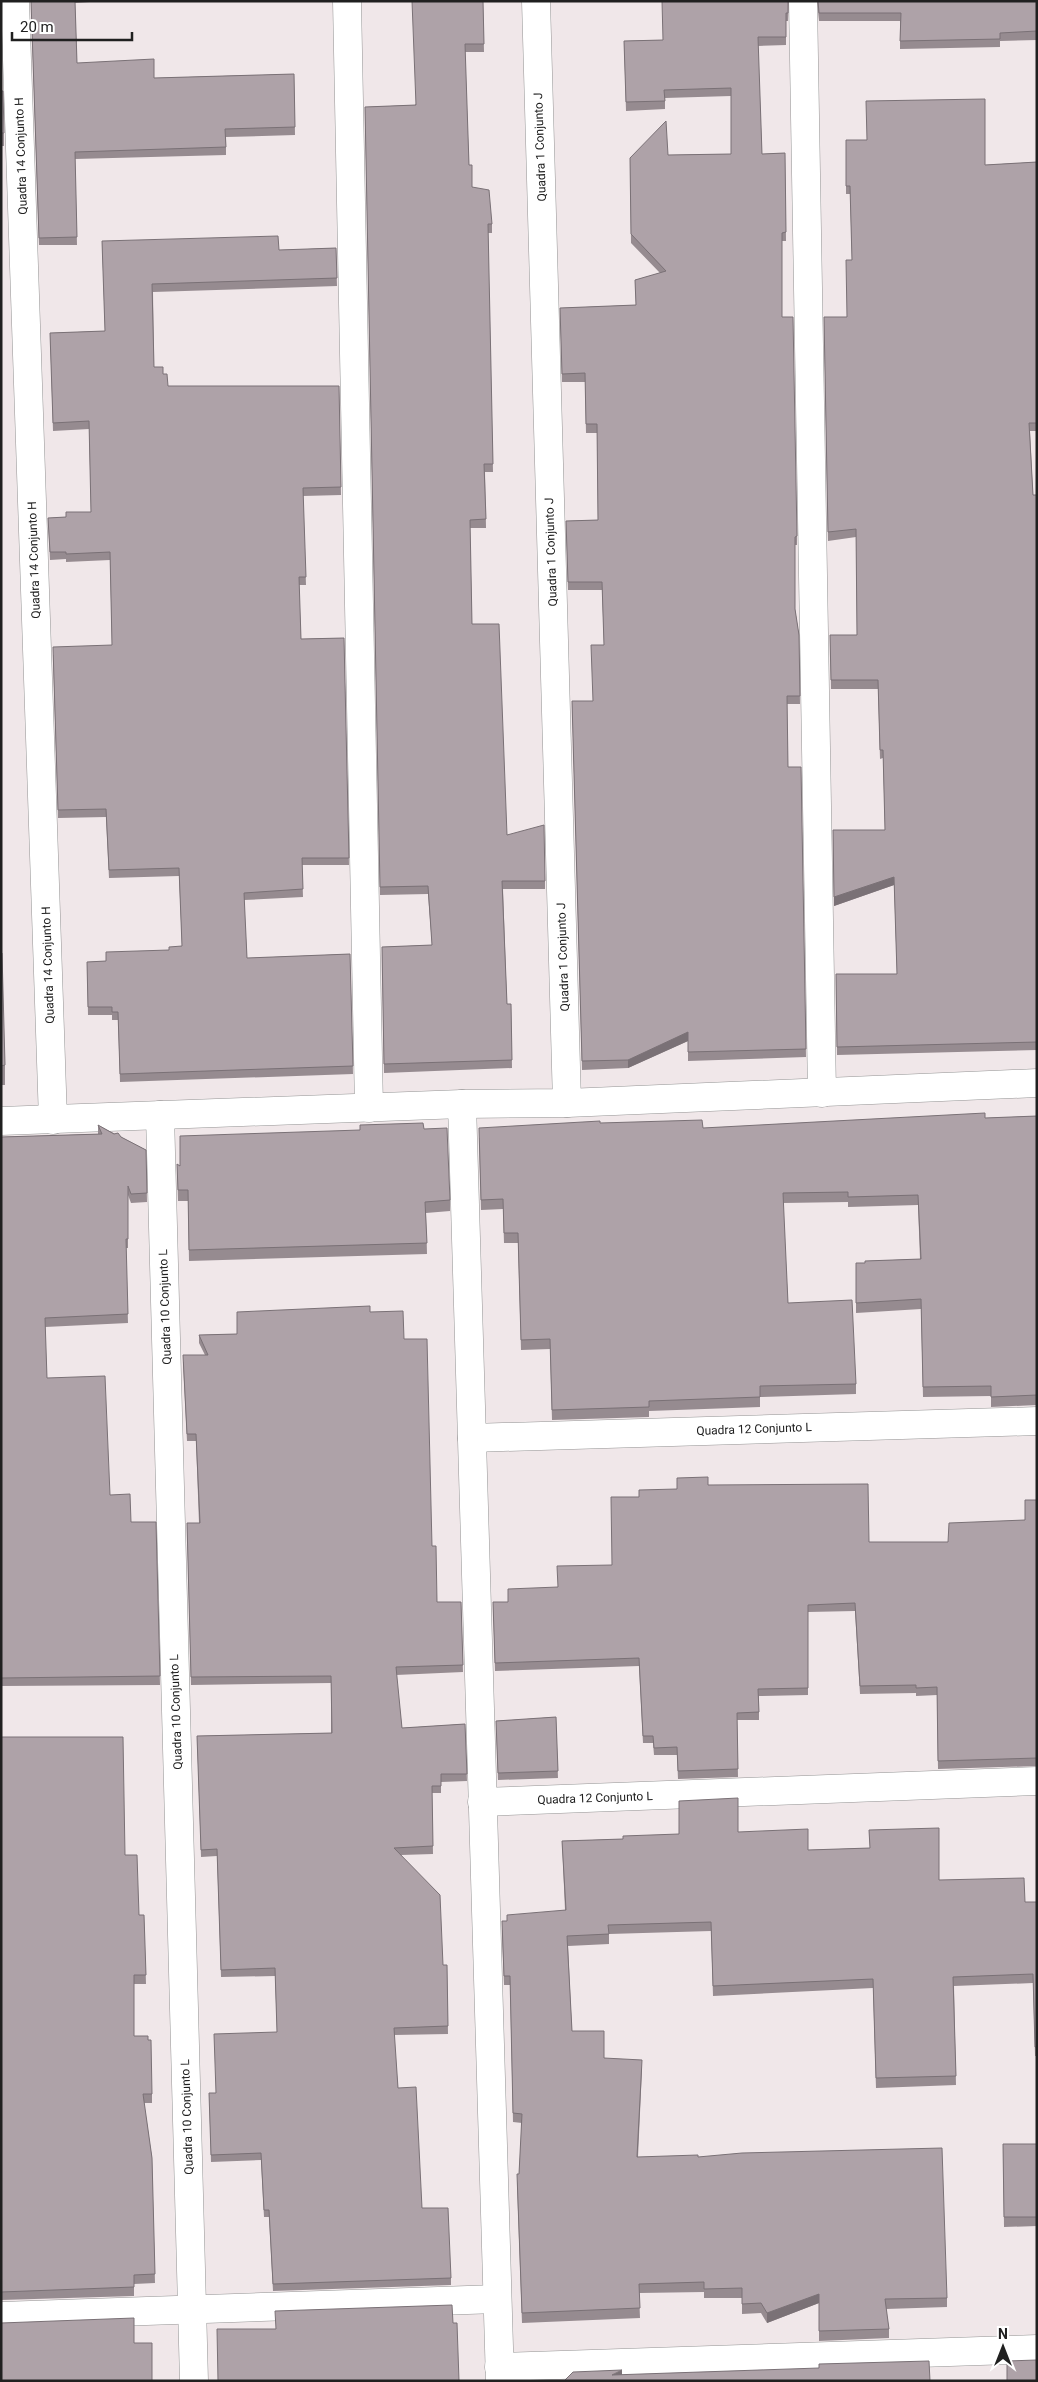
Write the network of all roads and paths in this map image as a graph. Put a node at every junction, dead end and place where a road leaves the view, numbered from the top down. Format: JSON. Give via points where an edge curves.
{"nodes":[{"id":1,"x":16,"y":1,"type":"edge"},
{"id":2,"x":346,"y":1,"type":"edge"},
{"id":3,"x":536,"y":1,"type":"edge"},
{"id":4,"x":803,"y":1,"type":"edge"},
{"id":5,"x":1037,"y":1083,"type":"edge"},
{"id":6,"x":822,"y":1093,"type":"junction"},
{"id":7,"x":567,"y":1103,"type":"junction"},
{"id":8,"x":462,"y":1104,"type":"junction"},
{"id":9,"x":369,"y":1108,"type":"junction"},
{"id":10,"x":160,"y":1115,"type":"junction"},
{"id":11,"x":53,"y":1120,"type":"junction"},
{"id":12,"x":1,"y":1121,"type":"edge"},
{"id":13,"x":1037,"y":1420,"type":"edge"},
{"id":14,"x":472,"y":1438,"type":"junction"},
{"id":15,"x":1037,"y":1781,"type":"edge"},
{"id":16,"x":482,"y":1802,"type":"junction"},
{"id":17,"x":497,"y":2299,"type":"junction"},
{"id":18,"x":192,"y":2309,"type":"junction"},
{"id":19,"x":1,"y":2316,"type":"edge"},
{"id":20,"x":1037,"y":2349,"type":"edge"},
{"id":21,"x":499,"y":2374,"type":"edge"},
{"id":22,"x":194,"y":2381,"type":"edge"}],
"edges":[{"from":1,"to":11,"type":"street","name":"Quadra 14 Conjunto H"},
{"from":2,"to":9,"type":"street"},
{"from":3,"to":7,"type":"street","name":"Quadra 1 Conjunto J"},
{"from":4,"to":6,"type":"street"},
{"from":5,"to":6,"type":"street"},
{"from":6,"to":7,"type":"street"},
{"from":7,"to":8,"type":"street"},
{"from":8,"to":9,"type":"street"},
{"from":8,"to":14,"type":"street"},
{"from":9,"to":10,"type":"street"},
{"from":10,"to":11,"type":"street"},
{"from":10,"to":18,"type":"street","name":"Quadra 10 Conjunto L"},
{"from":11,"to":12,"type":"street"},
{"from":13,"to":14,"type":"street","name":"Quadra 12 Conjunto L"},
{"from":14,"to":16,"type":"street"},
{"from":15,"to":16,"type":"street","name":"Quadra 12 Conjunto L"},
{"from":16,"to":17,"type":"street"},
{"from":17,"to":18,"type":"street"},
{"from":17,"to":21,"type":"street"},
{"from":18,"to":19,"type":"street"},
{"from":18,"to":22,"type":"street","name":"Quadra 10 Conjunto L"},
{"from":20,"to":21,"type":"street"}]}
